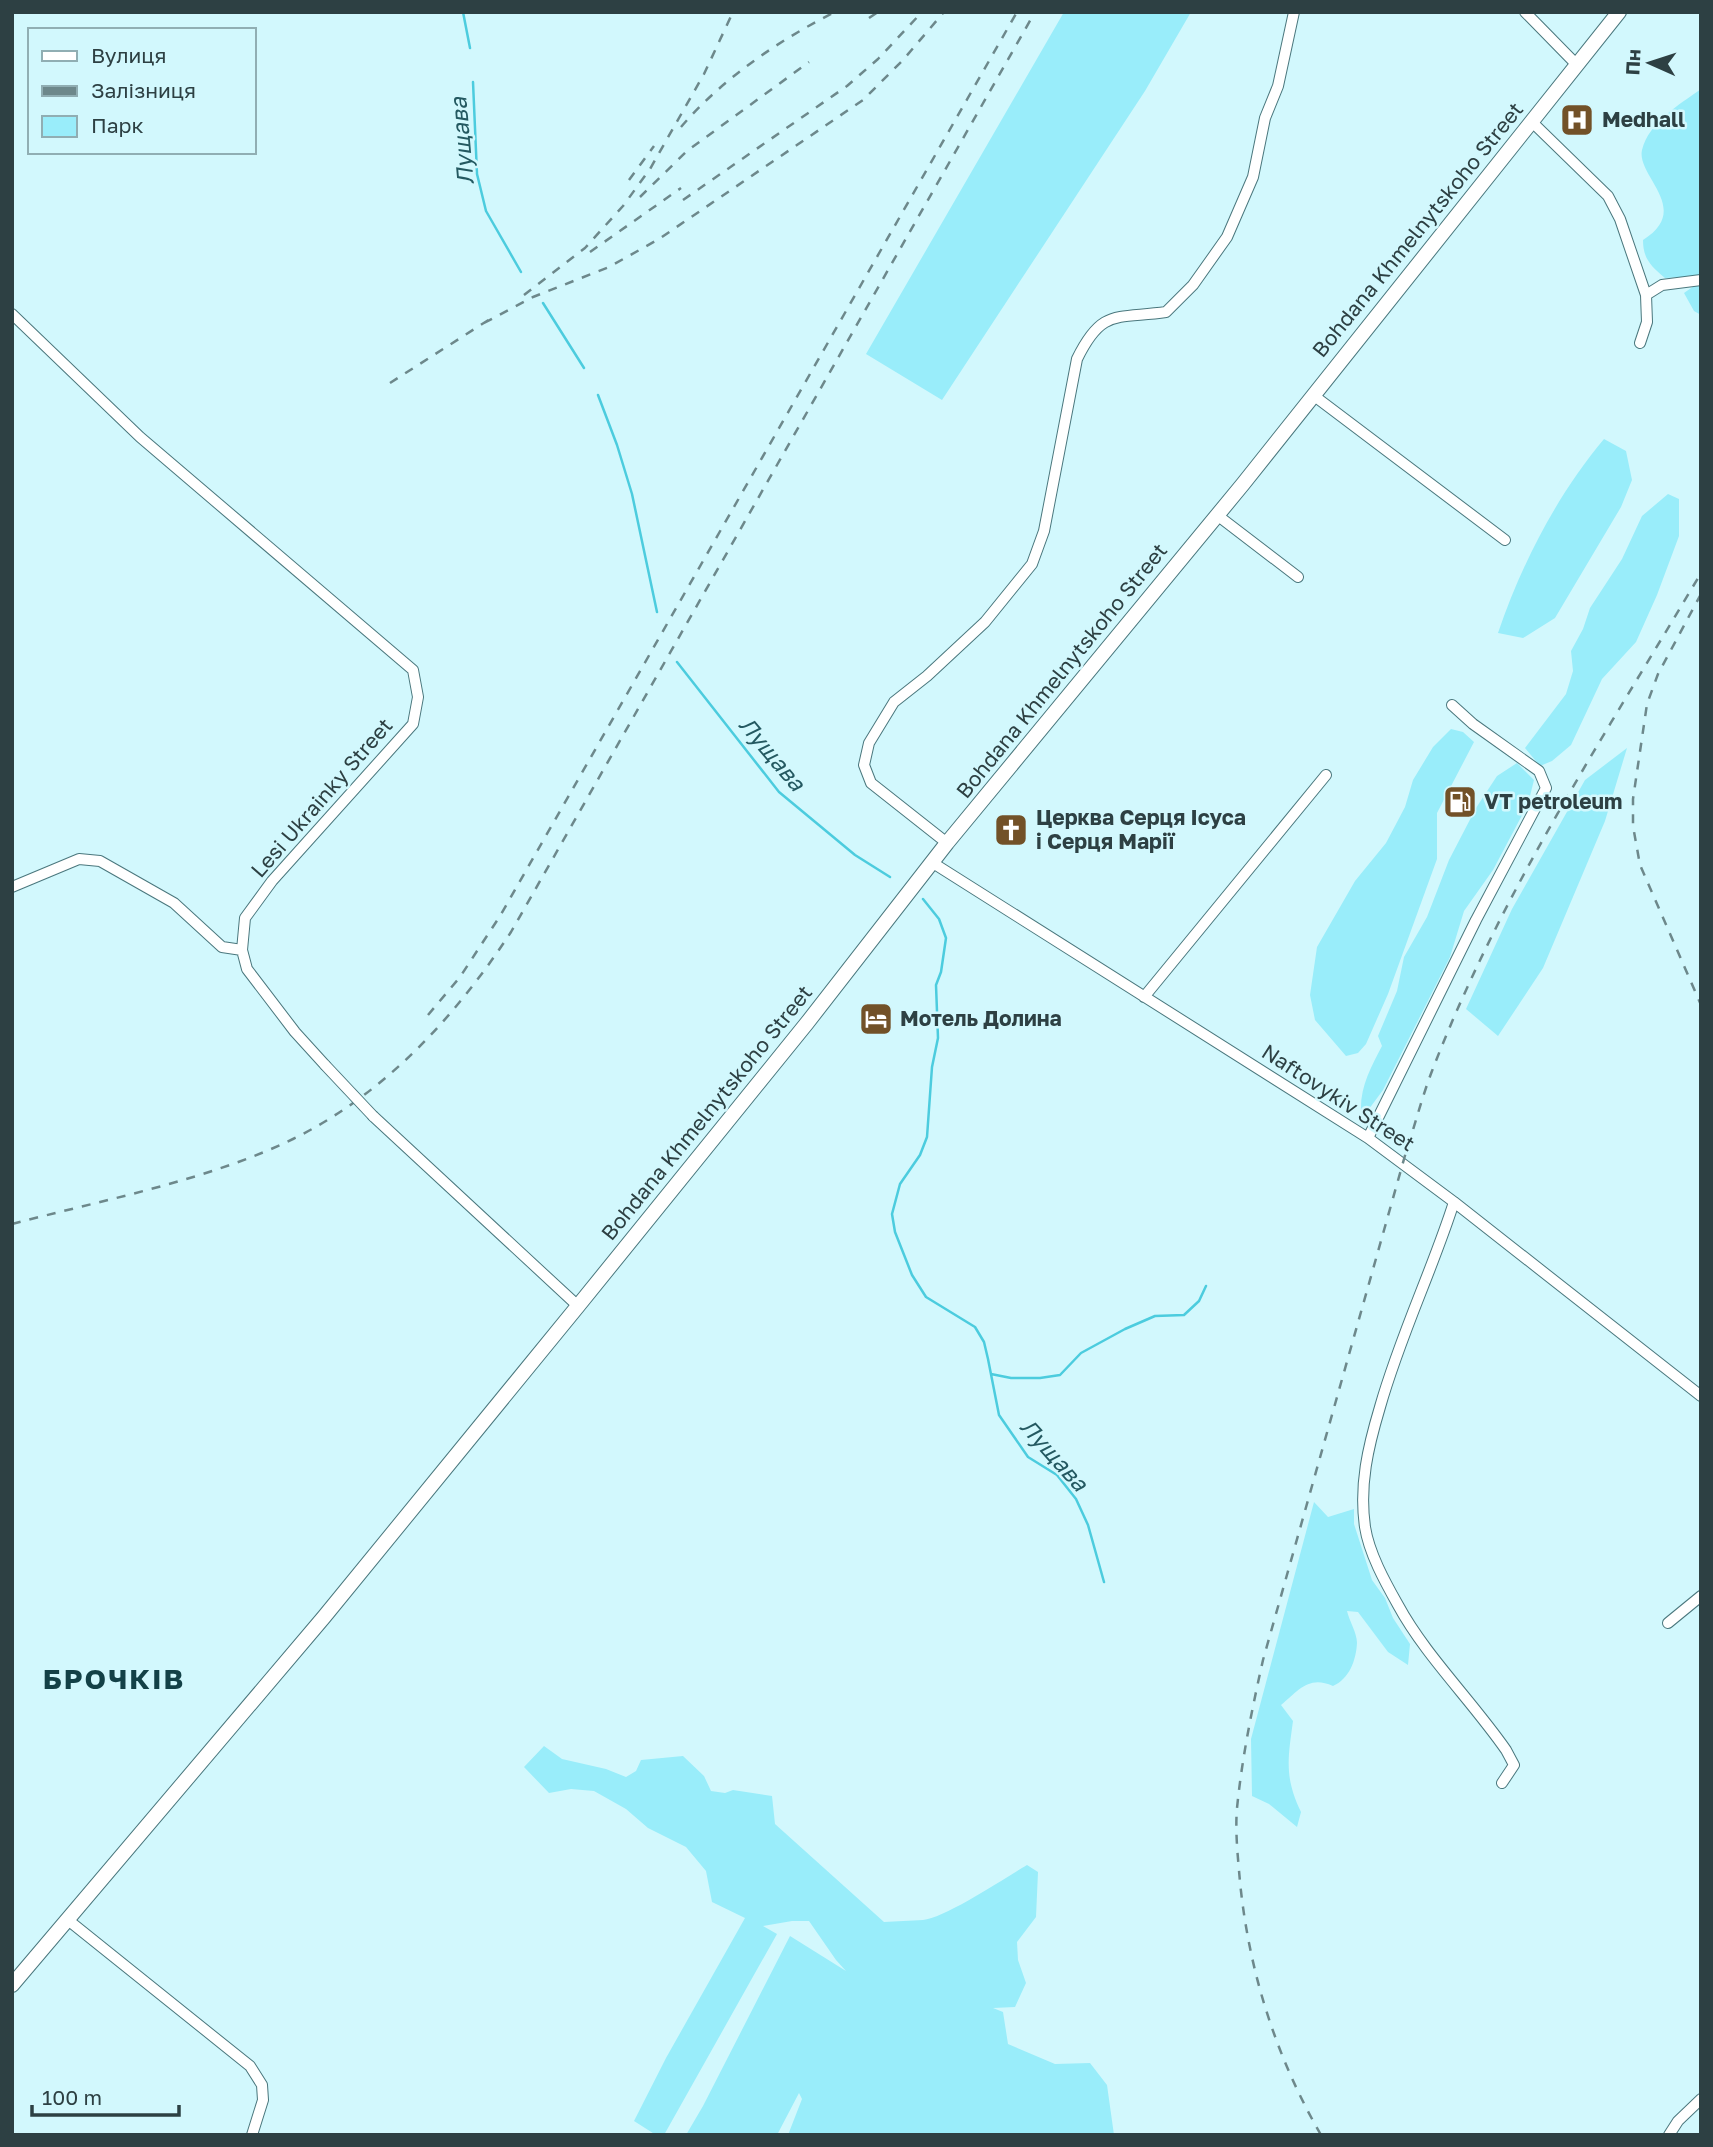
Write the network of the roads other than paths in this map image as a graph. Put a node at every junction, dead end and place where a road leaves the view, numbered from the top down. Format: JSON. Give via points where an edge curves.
{"nodes":[{"id":1,"x":1294,"y":12,"type":"edge"},
{"id":2,"x":1525,"y":12,"type":"edge"},
{"id":3,"x":1619,"y":12,"type":"edge"},
{"id":4,"x":1576,"y":64,"type":"junction"},
{"id":5,"x":1531,"y":121,"type":"junction"},
{"id":6,"x":1701,"y":280,"type":"edge"},
{"id":7,"x":1646,"y":295,"type":"junction"},
{"id":8,"x":12,"y":314,"type":"edge"},
{"id":9,"x":1640,"y":343,"type":"dead end"},
{"id":10,"x":1313,"y":395,"type":"junction"},
{"id":11,"x":1217,"y":515,"type":"junction"},
{"id":12,"x":1506,"y":540,"type":"dead end"},
{"id":13,"x":1298,"y":577,"type":"dead end"},
{"id":14,"x":1452,"y":705,"type":"dead end"},
{"id":15,"x":1326,"y":775,"type":"dead end"},
{"id":16,"x":947,"y":843,"type":"junction"},
{"id":17,"x":933,"y":863,"type":"junction"},
{"id":18,"x":12,"y":887,"type":"edge"},
{"id":19,"x":242,"y":950,"type":"junction"},
{"id":20,"x":1144,"y":997,"type":"junction"},
{"id":21,"x":1368,"y":1138,"type":"junction"},
{"id":22,"x":1454,"y":1202,"type":"junction"},
{"id":23,"x":578,"y":1306,"type":"junction"},
{"id":24,"x":1701,"y":1396,"type":"edge"},
{"id":25,"x":1701,"y":1596,"type":"edge"},
{"id":26,"x":1668,"y":1623,"type":"dead end"},
{"id":27,"x":1502,"y":1783,"type":"dead end"},
{"id":28,"x":68,"y":1920,"type":"junction"},
{"id":29,"x":12,"y":1985,"type":"edge"},
{"id":30,"x":1701,"y":2099,"type":"edge"},
{"id":31,"x":251,"y":2135,"type":"edge"},
{"id":32,"x":1669,"y":2135,"type":"edge"}],
"edges":[{"from":1,"to":16,"type":"street","via":[[1253,177],[1227,237],[1194,285],[1166,312],[1120,316],[1089,334],[1077,359],[1044,531],[1032,564],[985,622],[894,702],[869,743],[864,765],[871,783]]},
{"from":2,"to":4,"type":"street"},
{"from":3,"to":4,"type":"main road","name":"Bohdana Khmelnytskoho Street"},
{"from":4,"to":5,"type":"main road","name":"Bohdana Khmelnytskoho Street"},
{"from":5,"to":7,"type":"street","via":[[1608,196]]},
{"from":5,"to":10,"type":"main road","name":"Bohdana Khmelnytskoho Street"},
{"from":6,"to":7,"type":"street","via":[[1662,285]]},
{"from":7,"to":9,"type":"street","via":[[1647,322]]},
{"from":8,"to":19,"type":"street","name":"Lesi Ukrainky Street","via":[[140,437],[413,670],[418,697],[413,724],[272,881],[245,918]]},
{"from":10,"to":11,"type":"main road","name":"Bohdana Khmelnytskoho Street"},
{"from":10,"to":12,"type":"street"},
{"from":11,"to":13,"type":"street"},
{"from":11,"to":16,"type":"main road","name":"Bohdana Khmelnytskoho Street"},
{"from":14,"to":21,"type":"street","via":[[1539,771],[1546,788]]},
{"from":15,"to":20,"type":"street"},
{"from":16,"to":17,"type":"main road","name":"Bohdana Khmelnytskoho Street"},
{"from":17,"to":20,"type":"street","name":"Naftovykiv Street"},
{"from":17,"to":23,"type":"main road","name":"Bohdana Khmelnytskoho Street"},
{"from":18,"to":19,"type":"street","via":[[79,859],[100,861],[174,903],[222,947]]},
{"from":19,"to":23,"type":"street","bridge":true,"via":[[247,969],[295,1032],[373,1116]]},
{"from":20,"to":21,"type":"street","name":"Naftovykiv Street"},
{"from":21,"to":22,"type":"street","name":"Naftovykiv Street"},
{"from":22,"to":24,"type":"street","name":"Naftovykiv Street"},
{"from":22,"to":27,"type":"street","via":[[1390,1371],[1362,1486],[1366,1529],[1379,1567],[1415,1633],[1506,1750],[1514,1765]]},
{"from":23,"to":28,"type":"main road","name":"Bohdana Khmelnytskoho Street"},
{"from":25,"to":26,"type":"street"},
{"from":28,"to":29,"type":"main road","name":"Bohdana Khmelnytskoho Street"},
{"from":28,"to":31,"type":"street","via":[[250,2066],[262,2085],[263,2100]]},
{"from":30,"to":32,"type":"street"}]}
